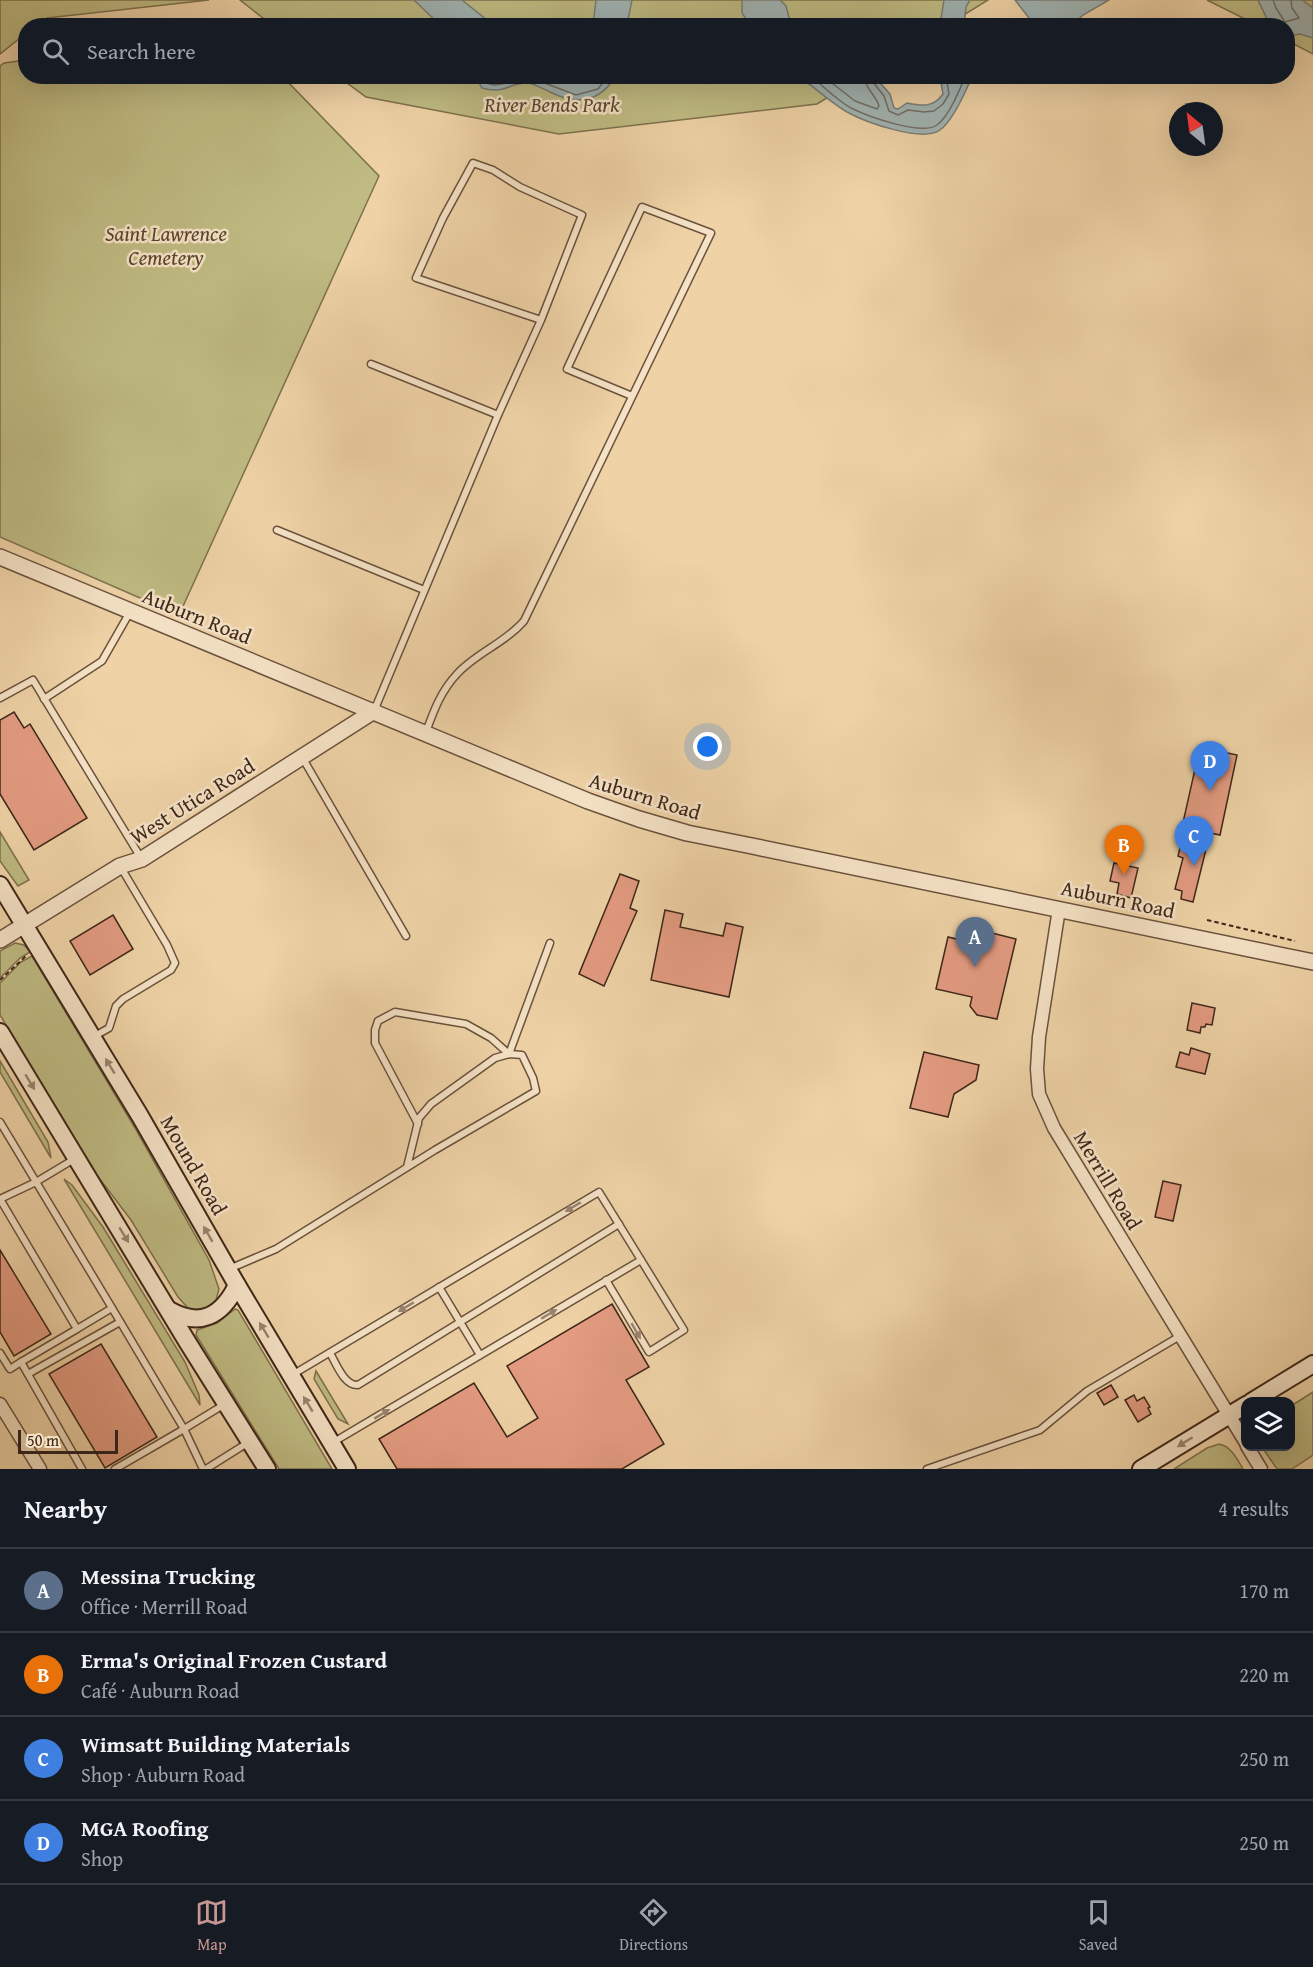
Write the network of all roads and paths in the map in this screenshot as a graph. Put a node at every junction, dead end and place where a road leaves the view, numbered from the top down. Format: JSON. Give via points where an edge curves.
{"nodes":[{"id":1,"x":541,"y":320,"type":"junction"},
{"id":2,"x":371,"y":364,"type":"dead end"},
{"id":3,"x":632,"y":396,"type":"junction"},
{"id":4,"x":498,"y":414,"type":"junction"},
{"id":5,"x":277,"y":530,"type":"dead end"},
{"id":6,"x":0,"y":557,"type":"edge"},
{"id":7,"x":424,"y":590,"type":"junction"},
{"id":8,"x":131,"y":611,"type":"junction"},
{"id":9,"x":0,"y":698,"type":"edge"},
{"id":10,"x":45,"y":699,"type":"junction"},
{"id":11,"x":374,"y":711,"type":"junction"},
{"id":12,"x":426,"y":732,"type":"junction"},
{"id":13,"x":302,"y":757,"type":"junction"},
{"id":14,"x":141,"y":859,"type":"junction"},
{"id":15,"x":120,"y":866,"type":"junction"},
{"id":16,"x":0,"y":885,"type":"edge"},
{"id":17,"x":1059,"y":909,"type":"junction"},
{"id":18,"x":1207,"y":920,"type":"dead end"},
{"id":19,"x":24,"y":925,"type":"junction"},
{"id":20,"x":406,"y":936,"type":"dead end"},
{"id":21,"x":0,"y":940,"type":"edge"},
{"id":22,"x":1294,"y":941,"type":"dead end"},
{"id":23,"x":550,"y":943,"type":"dead end"},
{"id":24,"x":31,"y":954,"type":"dead end"},
{"id":25,"x":1313,"y":962,"type":"edge"},
{"id":26,"x":0,"y":980,"type":"edge"},
{"id":27,"x":0,"y":1032,"type":"edge"},
{"id":28,"x":92,"y":1037,"type":"junction"},
{"id":29,"x":509,"y":1054,"type":"junction"},
{"id":30,"x":0,"y":1122,"type":"edge"},
{"id":31,"x":418,"y":1124,"type":"junction"},
{"id":32,"x":76,"y":1158,"type":"junction"},
{"id":33,"x":407,"y":1167,"type":"junction"},
{"id":34,"x":36,"y":1182,"type":"junction"},
{"id":35,"x":0,"y":1199,"type":"edge"},
{"id":36,"x":619,"y":1224,"type":"junction"},
{"id":37,"x":641,"y":1260,"type":"junction"},
{"id":38,"x":228,"y":1269,"type":"junction"},
{"id":39,"x":606,"y":1280,"type":"junction"},
{"id":40,"x":237,"y":1285,"type":"junction"},
{"id":41,"x":439,"y":1287,"type":"junction"},
{"id":42,"x":112,"y":1308,"type":"junction"},
{"id":43,"x":169,"y":1310,"type":"junction"},
{"id":44,"x":120,"y":1322,"type":"junction"},
{"id":45,"x":460,"y":1322,"type":"junction"},
{"id":46,"x":77,"y":1329,"type":"junction"},
{"id":47,"x":1180,"y":1336,"type":"junction"},
{"id":48,"x":0,"y":1353,"type":"edge"},
{"id":49,"x":330,"y":1353,"type":"junction"},
{"id":50,"x":480,"y":1355,"type":"junction"},
{"id":51,"x":21,"y":1362,"type":"junction"},
{"id":52,"x":1313,"y":1364,"type":"edge"},
{"id":53,"x":28,"y":1374,"type":"junction"},
{"id":54,"x":291,"y":1376,"type":"junction"},
{"id":55,"x":1258,"y":1397,"type":"edge"},
{"id":56,"x":227,"y":1403,"type":"junction"},
{"id":57,"x":0,"y":1404,"type":"edge"},
{"id":58,"x":1241,"y":1407,"type":"edge"},
{"id":59,"x":1228,"y":1415,"type":"junction"},
{"id":60,"x":184,"y":1429,"type":"junction"},
{"id":61,"x":1241,"y":1437,"type":"edge"},
{"id":62,"x":250,"y":1442,"type":"junction"},
{"id":63,"x":332,"y":1443,"type":"junction"},
{"id":64,"x":1250,"y":1451,"type":"edge"},
{"id":65,"x":40,"y":1469,"type":"edge"},
{"id":66,"x":82,"y":1469,"type":"edge"},
{"id":67,"x":115,"y":1469,"type":"edge"},
{"id":68,"x":204,"y":1469,"type":"edge"},
{"id":69,"x":267,"y":1469,"type":"edge"},
{"id":70,"x":347,"y":1469,"type":"edge"},
{"id":71,"x":927,"y":1469,"type":"edge"},
{"id":72,"x":1142,"y":1469,"type":"edge"},
{"id":73,"x":1261,"y":1469,"type":"edge"}],
"edges":[{"from":1,"to":1,"type":"lane","via":[[582,215],[473,163],[416,278]]},
{"from":1,"to":4,"type":"lane"},
{"from":2,"to":4,"type":"lane"},
{"from":3,"to":3,"type":"lane","via":[[711,233],[642,207],[567,369]]},
{"from":3,"to":12,"type":"lane","via":[[524,621],[457,673],[438,699]]},
{"from":4,"to":7,"type":"lane"},
{"from":5,"to":7,"type":"lane"},
{"from":6,"to":8,"type":"street","name":"Auburn Road"},
{"from":7,"to":11,"type":"lane"},
{"from":8,"to":10,"type":"lane","via":[[102,661]]},
{"from":8,"to":11,"type":"street","name":"Auburn Road"},
{"from":9,"to":10,"type":"lane","via":[[33,680]]},
{"from":10,"to":14,"type":"lane"},
{"from":11,"to":12,"type":"street","name":"Auburn Road"},
{"from":11,"to":13,"type":"street","name":"West Utica Road"},
{"from":12,"to":17,"type":"street","name":"Auburn Road","via":[[527,777],[639,819],[731,842]]},
{"from":13,"to":14,"type":"street","name":"West Utica Road"},
{"from":13,"to":20,"type":"lane"},
{"from":14,"to":15,"type":"street","name":"West Utica Road"},
{"from":15,"to":19,"type":"street","name":"West Utica Road"},
{"from":15,"to":28,"type":"lane","via":[[175,963],[171,970],[123,999],[116,1006],[109,1028]]},
{"from":16,"to":19,"type":"main road","name":"Mound Road"},
{"from":17,"to":25,"type":"street","name":"Auburn Road"},
{"from":17,"to":47,"type":"street","name":"Merrill Road","via":[[1039,1037],[1039,1094],[1054,1128]]},
{"from":18,"to":22,"type":"path"},
{"from":19,"to":21,"type":"street","name":"West Utica Road"},
{"from":19,"to":28,"type":"main road","name":"Mound Road"},
{"from":23,"to":29,"type":"lane"},
{"from":24,"to":26,"type":"path"},
{"from":27,"to":32,"type":"main road","one_way":true},
{"from":38,"to":28,"type":"main road","name":"Mound Road","one_way":true},
{"from":29,"to":31,"type":"lane","via":[[495,1058],[431,1104]]},
{"from":29,"to":31,"type":"lane","via":[[466,1024],[395,1012],[378,1021],[375,1043]]},
{"from":29,"to":33,"type":"lane","via":[[522,1055],[536,1090]]},
{"from":30,"to":34,"type":"lane"},
{"from":31,"to":33,"type":"lane"},
{"from":32,"to":34,"type":"lane"},
{"from":32,"to":43,"type":"main road","one_way":true},
{"from":33,"to":38,"type":"lane","via":[[276,1249]]},
{"from":34,"to":35,"type":"lane"},
{"from":34,"to":42,"type":"lane"},
{"from":35,"to":46,"type":"lane"},
{"from":36,"to":37,"type":"lane"},
{"from":36,"to":41,"type":"lane","one_way":true,"via":[[599,1192]]},
{"from":36,"to":45,"type":"lane"},
{"from":37,"to":39,"type":"lane"},
{"from":39,"to":37,"type":"lane","one_way":true,"via":[[649,1352],[684,1330]]},
{"from":38,"to":40,"type":"main road","name":"Mound Road"},
{"from":50,"to":39,"type":"lane","one_way":true},
{"from":40,"to":43,"type":"main road","via":[[220,1310],[202,1318],[192,1320]]},
{"from":54,"to":40,"type":"main road","name":"Mound Road","one_way":true},
{"from":41,"to":45,"type":"lane"},
{"from":41,"to":49,"type":"lane","one_way":true},
{"from":42,"to":44,"type":"lane"},
{"from":42,"to":46,"type":"lane"},
{"from":43,"to":56,"type":"main road"},
{"from":44,"to":53,"type":"lane"},
{"from":44,"to":60,"type":"lane"},
{"from":45,"to":49,"type":"lane","via":[[358,1385],[347,1382]]},
{"from":45,"to":50,"type":"lane"},
{"from":46,"to":51,"type":"lane"},
{"from":47,"to":59,"type":"street","name":"Merrill Road"},
{"from":47,"to":71,"type":"lane","via":[[1087,1391],[1041,1430]]},
{"from":48,"to":51,"type":"lane","via":[[10,1369]]},
{"from":49,"to":54,"type":"lane"},
{"from":63,"to":50,"type":"lane","one_way":true},
{"from":51,"to":53,"type":"lane"},
{"from":52,"to":55,"type":"main road"},
{"from":53,"to":66,"type":"lane"},
{"from":63,"to":54,"type":"main road","name":"Mound Road","one_way":true},
{"from":56,"to":60,"type":"lane"},
{"from":56,"to":62,"type":"main road"},
{"from":57,"to":65,"type":"street"},
{"from":58,"to":59,"type":"main road"},
{"from":59,"to":61,"type":"street","name":"Merrill Road"},
{"from":59,"to":72,"type":"main road","one_way":true},
{"from":60,"to":67,"type":"lane"},
{"from":60,"to":68,"type":"lane"},
{"from":62,"to":68,"type":"lane"},
{"from":62,"to":69,"type":"main road"},
{"from":63,"to":70,"type":"main road","name":"Mound Road"},
{"from":64,"to":73,"type":"street","name":"Merrill Road"}]}
